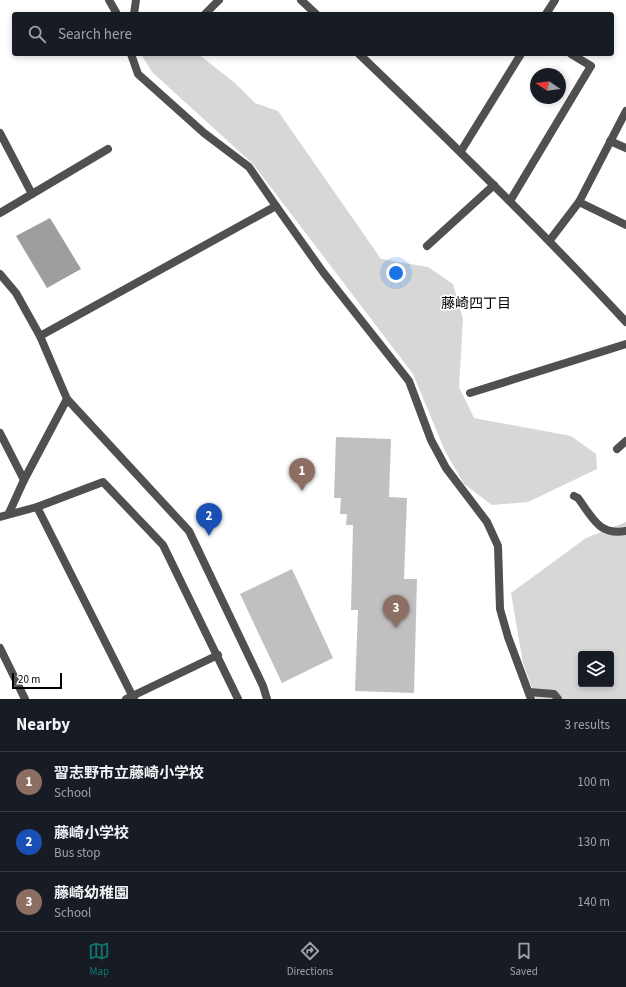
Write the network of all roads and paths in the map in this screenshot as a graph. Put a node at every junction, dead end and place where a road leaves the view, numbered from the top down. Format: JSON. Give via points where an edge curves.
{"nodes":[{"id":1,"x":109,"y":0,"type":"edge"},
{"id":2,"x":136,"y":0,"type":"edge"},
{"id":3,"x":219,"y":0,"type":"edge"},
{"id":4,"x":301,"y":0,"type":"edge"},
{"id":5,"x":555,"y":0,"type":"edge"},
{"id":6,"x":310,"y":3,"type":"edge"},
{"id":7,"x":116,"y":12,"type":"edge"},
{"id":8,"x":134,"y":12,"type":"edge"},
{"id":9,"x":207,"y":12,"type":"edge"},
{"id":10,"x":315,"y":12,"type":"edge"},
{"id":11,"x":547,"y":12,"type":"edge"},
{"id":12,"x":131,"y":56,"type":"edge"},
{"id":13,"x":361,"y":56,"type":"edge"},
{"id":14,"x":520,"y":56,"type":"edge"},
{"id":15,"x":574,"y":56,"type":"edge"},
{"id":16,"x":626,"y":110,"type":"edge"},
{"id":17,"x":0,"y":133,"type":"edge"},
{"id":18,"x":610,"y":141,"type":"junction"},
{"id":19,"x":626,"y":148,"type":"edge"},
{"id":20,"x":108,"y":149,"type":"dead end"},
{"id":21,"x":461,"y":151,"type":"junction"},
{"id":22,"x":494,"y":185,"type":"junction"},
{"id":23,"x":32,"y":194,"type":"junction"},
{"id":24,"x":510,"y":201,"type":"junction"},
{"id":25,"x":579,"y":202,"type":"junction"},
{"id":26,"x":276,"y":206,"type":"junction"},
{"id":27,"x":0,"y":214,"type":"edge"},
{"id":28,"x":626,"y":225,"type":"edge"},
{"id":29,"x":550,"y":240,"type":"junction"},
{"id":30,"x":427,"y":246,"type":"dead end"},
{"id":31,"x":0,"y":274,"type":"edge"},
{"id":32,"x":626,"y":322,"type":"edge"},
{"id":33,"x":40,"y":336,"type":"junction"},
{"id":34,"x":626,"y":344,"type":"edge"},
{"id":35,"x":470,"y":393,"type":"dead end"},
{"id":36,"x":67,"y":398,"type":"junction"},
{"id":37,"x":0,"y":433,"type":"edge"},
{"id":38,"x":626,"y":441,"type":"edge"},
{"id":39,"x":617,"y":449,"type":"dead end"},
{"id":40,"x":24,"y":480,"type":"junction"},
{"id":41,"x":574,"y":496,"type":"dead end"},
{"id":42,"x":37,"y":507,"type":"junction"},
{"id":43,"x":9,"y":513,"type":"junction"},
{"id":44,"x":0,"y":517,"type":"edge"},
{"id":45,"x":626,"y":531,"type":"edge"},
{"id":46,"x":0,"y":648,"type":"edge"},
{"id":47,"x":218,"y":655,"type":"junction"},
{"id":48,"x":530,"y":695,"type":"edge"},
{"id":49,"x":131,"y":698,"type":"edge"},
{"id":50,"x":25,"y":699,"type":"edge"},
{"id":51,"x":238,"y":699,"type":"edge"},
{"id":52,"x":267,"y":699,"type":"edge"},
{"id":53,"x":558,"y":699,"type":"edge"}],
"edges":[{"from":1,"to":7,"type":"street"},
{"from":2,"to":8,"type":"street"},
{"from":3,"to":9,"type":"street"},
{"from":4,"to":6,"type":"street"},
{"from":5,"to":11,"type":"street"},
{"from":6,"to":10,"type":"street"},
{"from":12,"to":26,"type":"street","via":[[138,74],[204,133],[248,167]]},
{"from":13,"to":21,"type":"street"},
{"from":14,"to":21,"type":"street"},
{"from":15,"to":24,"type":"street","via":[[591,66]]},
{"from":16,"to":18,"type":"street"},
{"from":17,"to":23,"type":"street"},
{"from":18,"to":19,"type":"street"},
{"from":18,"to":25,"type":"street"},
{"from":20,"to":23,"type":"street"},
{"from":21,"to":22,"type":"street"},
{"from":22,"to":24,"type":"street"},
{"from":22,"to":30,"type":"street"},
{"from":23,"to":27,"type":"street"},
{"from":24,"to":29,"type":"street"},
{"from":25,"to":28,"type":"street"},
{"from":25,"to":29,"type":"street"},
{"from":26,"to":33,"type":"street"},
{"from":26,"to":48,"type":"street","via":[[323,272],[409,381],[431,440],[446,468],[487,522],[498,546],[500,609]]},
{"from":29,"to":32,"type":"street"},
{"from":31,"to":33,"type":"street","via":[[16,293]]},
{"from":33,"to":36,"type":"street"},
{"from":34,"to":35,"type":"street"},
{"from":36,"to":40,"type":"street"},
{"from":36,"to":52,"type":"street","via":[[189,531]]},
{"from":37,"to":40,"type":"street"},
{"from":38,"to":39,"type":"street"},
{"from":40,"to":43,"type":"street"},
{"from":41,"to":45,"type":"street","via":[[600,527],[611,532]]},
{"from":42,"to":43,"type":"street"},
{"from":42,"to":47,"type":"street","via":[[103,482],[163,545]]},
{"from":42,"to":49,"type":"street"},
{"from":43,"to":44,"type":"street"},
{"from":46,"to":50,"type":"street"},
{"from":47,"to":49,"type":"street"},
{"from":47,"to":51,"type":"street"},
{"from":48,"to":53,"type":"street","via":[[554,694]]}]}
